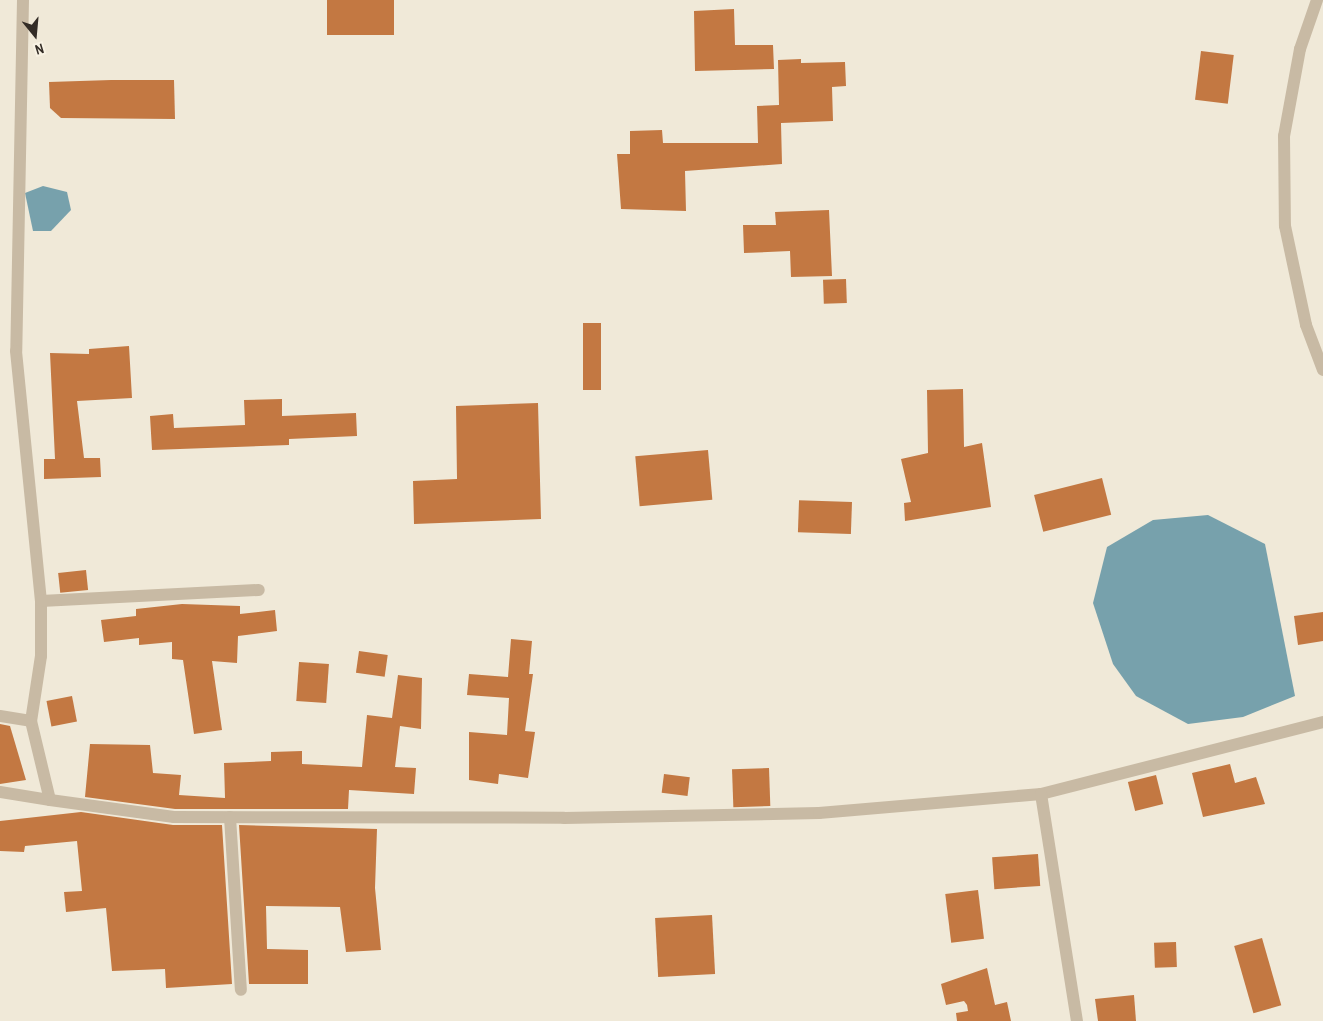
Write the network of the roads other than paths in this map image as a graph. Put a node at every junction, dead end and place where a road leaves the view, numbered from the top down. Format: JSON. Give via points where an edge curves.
{"nodes":[{"id":1,"x":23,"y":0,"type":"edge"},
{"id":2,"x":1316,"y":0,"type":"edge"},
{"id":3,"x":1323,"y":370,"type":"edge"},
{"id":4,"x":259,"y":590,"type":"dead end"},
{"id":5,"x":41,"y":601,"type":"junction"},
{"id":6,"x":0,"y":716,"type":"edge"},
{"id":7,"x":31,"y":720,"type":"junction"},
{"id":8,"x":1323,"y":722,"type":"edge"},
{"id":9,"x":0,"y":792,"type":"edge"},
{"id":10,"x":1042,"y":794,"type":"junction"},
{"id":11,"x":50,"y":800,"type":"junction"},
{"id":12,"x":230,"y":817,"type":"junction"},
{"id":13,"x":240,"y":990,"type":"dead end"},
{"id":14,"x":1077,"y":1021,"type":"edge"}],
"edges":[{"from":1,"to":5,"type":"street","via":[[16,351]]},
{"from":2,"to":3,"type":"street","via":[[1300,49],[1284,136],[1285,226],[1306,325]]},
{"from":4,"to":5,"type":"street"},
{"from":5,"to":7,"type":"street","via":[[42,656]]},
{"from":6,"to":7,"type":"street"},
{"from":7,"to":11,"type":"street"},
{"from":8,"to":10,"type":"street"},
{"from":9,"to":11,"type":"street"},
{"from":10,"to":12,"type":"street","via":[[819,813],[564,818]]},
{"from":10,"to":14,"type":"street"},
{"from":11,"to":12,"type":"street","via":[[174,817]]},
{"from":12,"to":13,"type":"street"}]}
